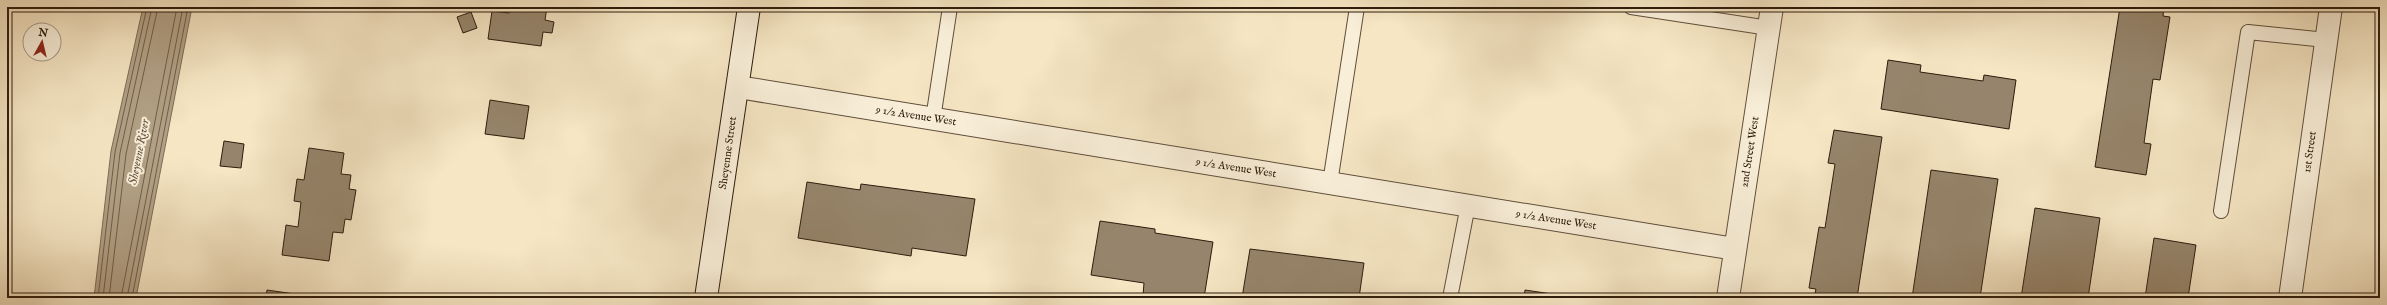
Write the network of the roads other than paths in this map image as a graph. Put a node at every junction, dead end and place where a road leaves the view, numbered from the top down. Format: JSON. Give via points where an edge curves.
{"nodes":[{"id":1,"x":749,"y":7,"type":"edge"},
{"id":2,"x":950,"y":7,"type":"edge"},
{"id":3,"x":1357,"y":7,"type":"edge"},
{"id":4,"x":1631,"y":7,"type":"edge"},
{"id":5,"x":1772,"y":7,"type":"edge"},
{"id":6,"x":2330,"y":7,"type":"edge"},
{"id":7,"x":1769,"y":28,"type":"junction"},
{"id":8,"x":2326,"y":40,"type":"junction"},
{"id":9,"x":738,"y":87,"type":"junction"},
{"id":10,"x":933,"y":119,"type":"junction"},
{"id":11,"x":1330,"y":183,"type":"junction"},
{"id":12,"x":1468,"y":205,"type":"junction"},
{"id":13,"x":2221,"y":211,"type":"dead end"},
{"id":14,"x":1735,"y":249,"type":"junction"},
{"id":15,"x":706,"y":298,"type":"edge"},
{"id":16,"x":1450,"y":298,"type":"edge"},
{"id":17,"x":1728,"y":298,"type":"edge"},
{"id":18,"x":2290,"y":298,"type":"edge"}],
"edges":[{"from":1,"to":9,"type":"street","name":"Sheyenne Street"},
{"from":2,"to":10,"type":"lane"},
{"from":3,"to":11,"type":"lane"},
{"from":4,"to":7,"type":"lane"},
{"from":5,"to":7,"type":"street","name":"2nd Street West"},
{"from":6,"to":8,"type":"street","name":"1st Street"},
{"from":7,"to":14,"type":"street","name":"2nd Street West"},
{"from":8,"to":13,"type":"lane","via":[[2248,32]]},
{"from":8,"to":18,"type":"street","name":"1st Street"},
{"from":9,"to":10,"type":"street","name":"9 1/2 Avenue West"},
{"from":9,"to":15,"type":"street","name":"Sheyenne Street"},
{"from":10,"to":11,"type":"street","name":"9 1/2 Avenue West"},
{"from":11,"to":12,"type":"street","name":"9 1/2 Avenue West"},
{"from":12,"to":14,"type":"street","name":"9 1/2 Avenue West"},
{"from":12,"to":16,"type":"lane"},
{"from":14,"to":17,"type":"street","name":"2nd Street West"}]}
